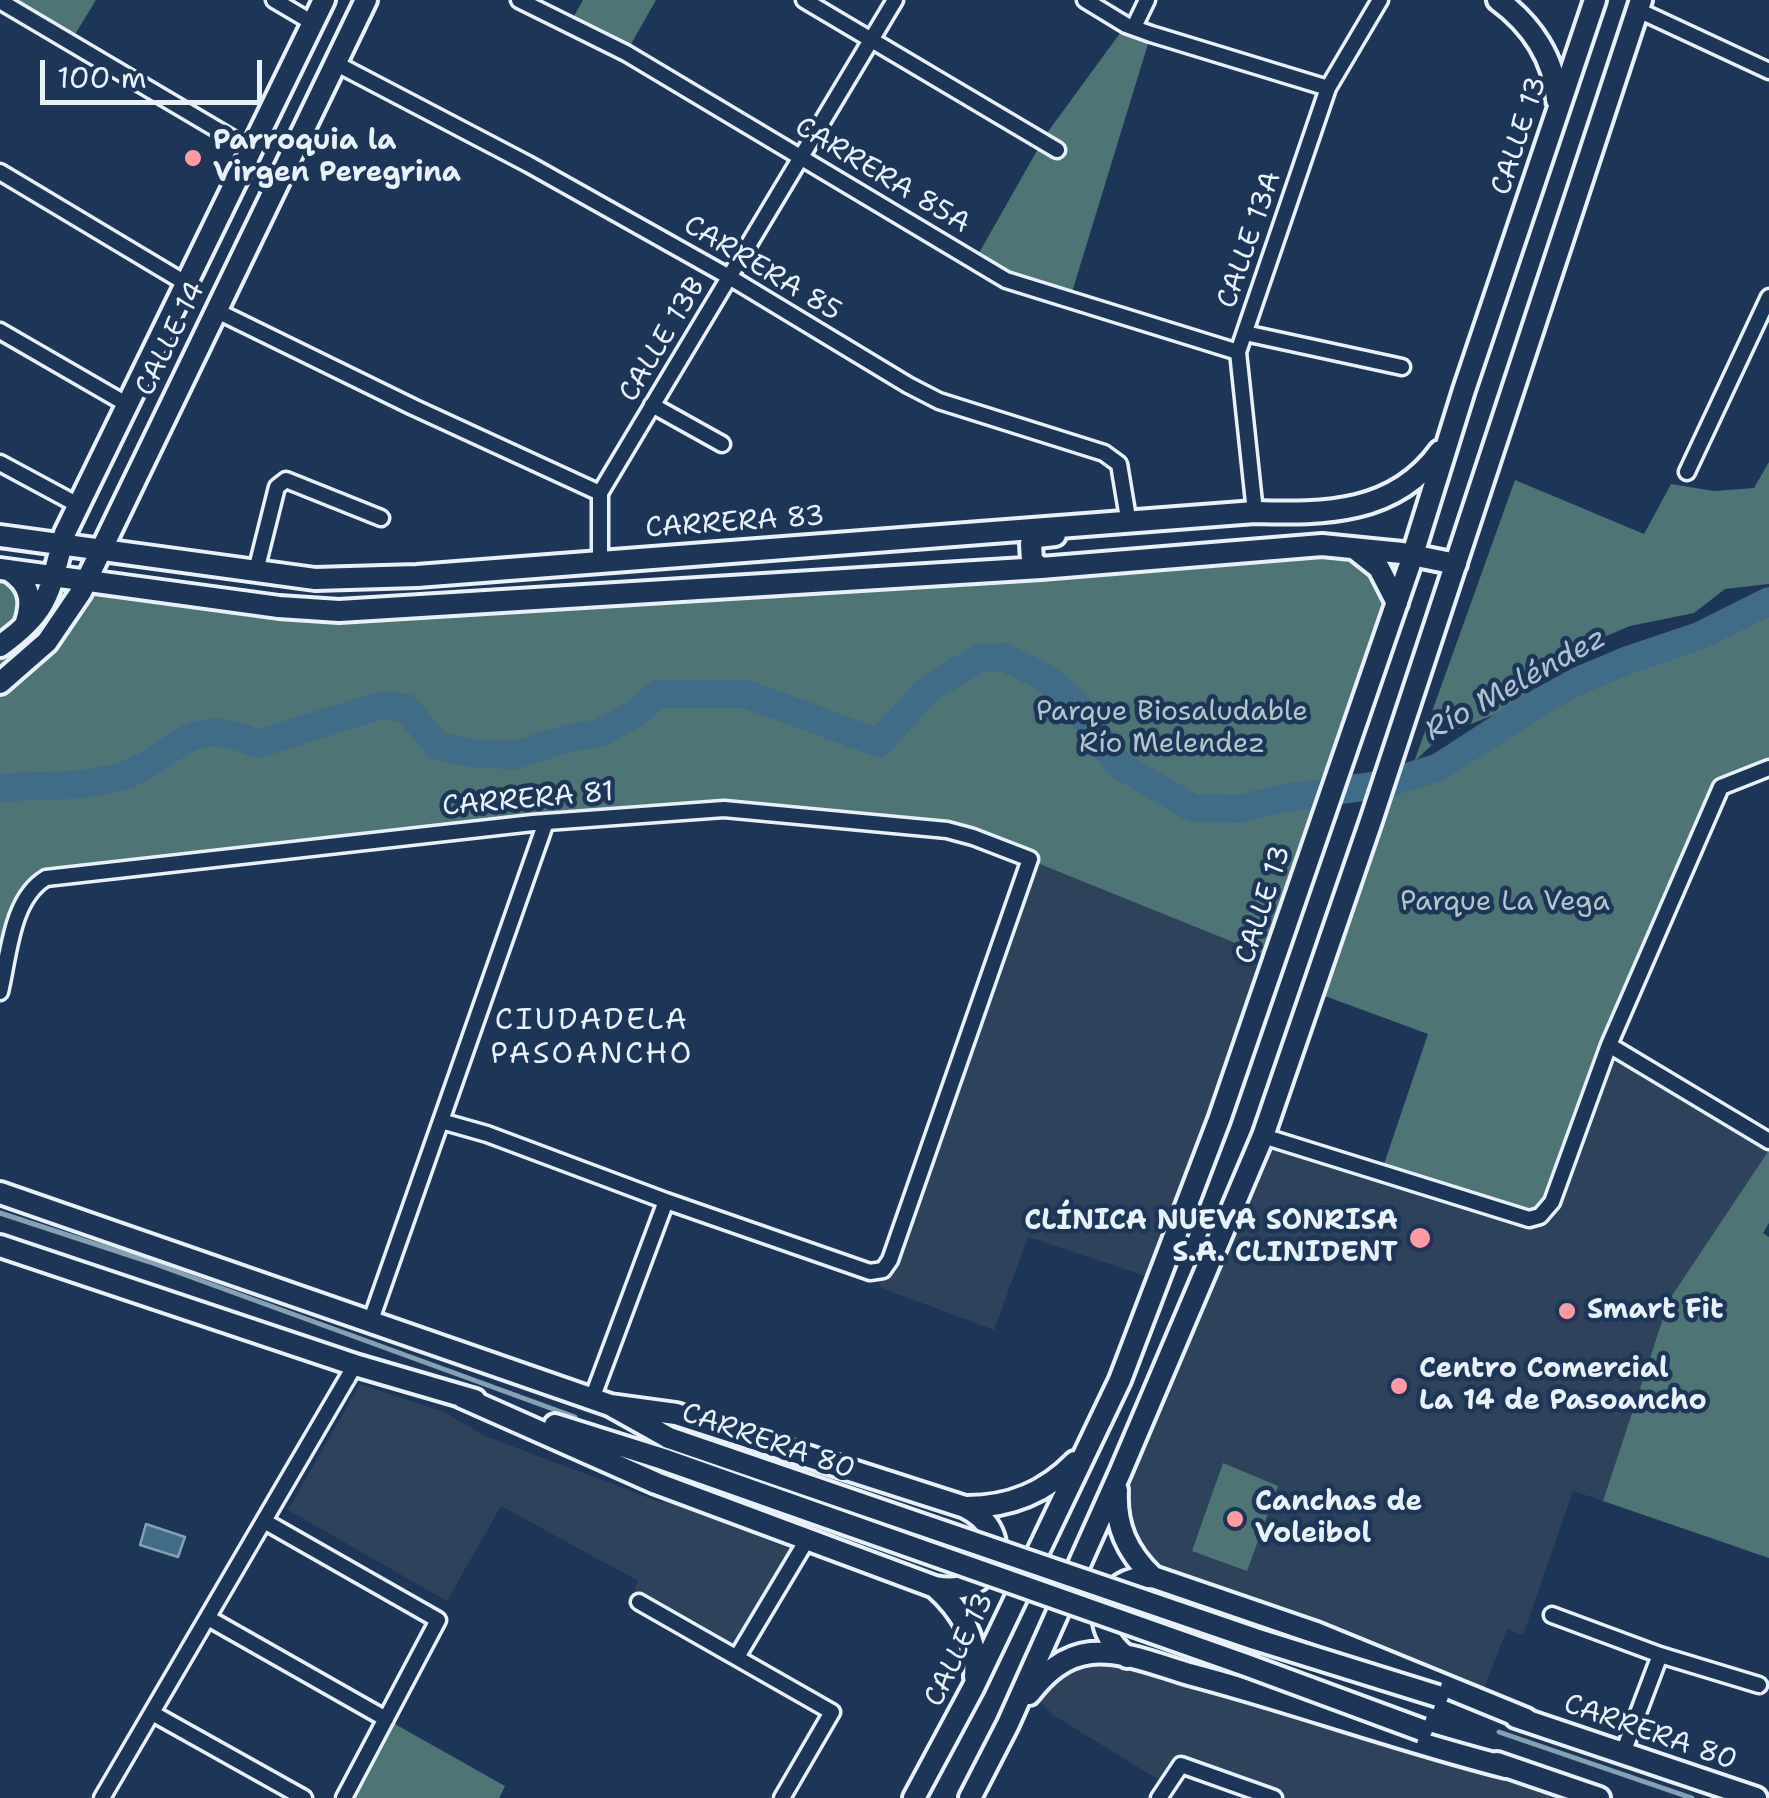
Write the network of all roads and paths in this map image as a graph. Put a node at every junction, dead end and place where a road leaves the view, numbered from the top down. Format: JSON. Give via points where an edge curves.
{"nodes":[{"id":1,"x":274,"y":0,"type":"edge"},
{"id":2,"x":324,"y":0,"type":"edge"},
{"id":3,"x":366,"y":0,"type":"edge"},
{"id":4,"x":519,"y":0,"type":"edge"},
{"id":5,"x":804,"y":0,"type":"edge"},
{"id":6,"x":895,"y":0,"type":"edge"},
{"id":7,"x":1085,"y":0,"type":"edge"},
{"id":8,"x":1146,"y":0,"type":"edge"},
{"id":9,"x":1380,"y":0,"type":"edge"},
{"id":10,"x":1498,"y":0,"type":"edge"},
{"id":11,"x":1595,"y":0,"type":"edge"},
{"id":12,"x":0,"y":1,"type":"edge"},
{"id":13,"x":1640,"y":5,"type":"edge"},
{"id":14,"x":313,"y":23,"type":"junction"},
{"id":15,"x":1134,"y":28,"type":"junction"},
{"id":16,"x":871,"y":40,"type":"junction"},
{"id":17,"x":336,"y":64,"type":"junction"},
{"id":18,"x":1769,"y":71,"type":"edge"},
{"id":19,"x":1328,"y":88,"type":"junction"},
{"id":20,"x":1556,"y":112,"type":"junction"},
{"id":21,"x":252,"y":150,"type":"junction"},
{"id":22,"x":1057,"y":150,"type":"dead end"},
{"id":23,"x":801,"y":157,"type":"junction"},
{"id":24,"x":0,"y":172,"type":"edge"},
{"id":25,"x":731,"y":278,"type":"junction"},
{"id":26,"x":187,"y":284,"type":"junction"},
{"id":27,"x":1769,"y":297,"type":"edge"},
{"id":28,"x":216,"y":310,"type":"junction"},
{"id":29,"x":0,"y":331,"type":"edge"},
{"id":30,"x":1244,"y":333,"type":"junction"},
{"id":31,"x":1238,"y":352,"type":"junction"},
{"id":32,"x":1402,"y":367,"type":"dead end"},
{"id":33,"x":128,"y":405,"type":"junction"},
{"id":34,"x":652,"y":406,"type":"junction"},
{"id":35,"x":1450,"y":437,"type":"junction"},
{"id":36,"x":722,"y":444,"type":"dead end"},
{"id":37,"x":0,"y":462,"type":"edge"},
{"id":38,"x":1687,"y":472,"type":"dead end"},
{"id":39,"x":600,"y":493,"type":"junction"},
{"id":40,"x":78,"y":506,"type":"junction"},
{"id":41,"x":1255,"y":512,"type":"junction"},
{"id":42,"x":1320,"y":514,"type":"junction"},
{"id":43,"x":381,"y":518,"type":"dead end"},
{"id":44,"x":1130,"y":524,"type":"junction"},
{"id":45,"x":1070,"y":528,"type":"junction"},
{"id":46,"x":992,"y":532,"type":"junction"},
{"id":47,"x":0,"y":536,"type":"edge"},
{"id":48,"x":62,"y":544,"type":"junction"},
{"id":49,"x":1322,"y":545,"type":"junction"},
{"id":50,"x":1354,"y":548,"type":"junction"},
{"id":51,"x":100,"y":550,"type":"junction"},
{"id":52,"x":1413,"y":556,"type":"junction"},
{"id":53,"x":600,"y":560,"type":"junction"},
{"id":54,"x":1456,"y":564,"type":"junction"},
{"id":55,"x":1041,"y":568,"type":"junction"},
{"id":56,"x":5,"y":570,"type":"edge"},
{"id":57,"x":256,"y":571,"type":"junction"},
{"id":58,"x":962,"y":572,"type":"junction"},
{"id":59,"x":285,"y":575,"type":"junction"},
{"id":60,"x":54,"y":577,"type":"junction"},
{"id":61,"x":86,"y":580,"type":"junction"},
{"id":62,"x":340,"y":580,"type":"junction"},
{"id":63,"x":1396,"y":603,"type":"junction"},
{"id":64,"x":279,"y":607,"type":"junction"},
{"id":65,"x":339,"y":611,"type":"junction"},
{"id":66,"x":25,"y":626,"type":"junction"},
{"id":67,"x":0,"y":646,"type":"edge"},
{"id":68,"x":0,"y":683,"type":"edge"},
{"id":69,"x":1769,"y":768,"type":"edge"},
{"id":70,"x":546,"y":822,"type":"junction"},
{"id":71,"x":0,"y":992,"type":"edge"},
{"id":72,"x":1609,"y":1045,"type":"junction"},
{"id":73,"x":441,"y":1121,"type":"junction"},
{"id":74,"x":1264,"y":1136,"type":"junction"},
{"id":75,"x":1769,"y":1141,"type":"edge"},
{"id":76,"x":0,"y":1193,"type":"edge"},
{"id":77,"x":666,"y":1201,"type":"junction"},
{"id":78,"x":0,"y":1246,"type":"edge"},
{"id":79,"x":371,"y":1320,"type":"junction"},
{"id":80,"x":355,"y":1365,"type":"junction"},
{"id":81,"x":462,"y":1396,"type":"junction"},
{"id":82,"x":601,"y":1402,"type":"junction"},
{"id":83,"x":1087,"y":1447,"type":"junction"},
{"id":84,"x":1120,"y":1473,"type":"junction"},
{"id":85,"x":965,"y":1507,"type":"junction"},
{"id":86,"x":264,"y":1521,"type":"junction"},
{"id":87,"x":808,"y":1538,"type":"junction"},
{"id":88,"x":1153,"y":1576,"type":"junction"},
{"id":89,"x":934,"y":1587,"type":"junction"},
{"id":90,"x":639,"y":1602,"type":"dead end"},
{"id":91,"x":1552,"y":1614,"type":"dead end"},
{"id":92,"x":208,"y":1618,"type":"junction"},
{"id":93,"x":1660,"y":1655,"type":"junction"},
{"id":94,"x":737,"y":1657,"type":"junction"},
{"id":95,"x":1127,"y":1657,"type":"junction"},
{"id":96,"x":1759,"y":1684,"type":"dead end"},
{"id":97,"x":973,"y":1688,"type":"junction"},
{"id":98,"x":152,"y":1712,"type":"junction"},
{"id":99,"x":386,"y":1719,"type":"junction"},
{"id":100,"x":1526,"y":1719,"type":"junction"},
{"id":101,"x":1008,"y":1724,"type":"junction"},
{"id":102,"x":1623,"y":1752,"type":"junction"},
{"id":103,"x":1506,"y":1767,"type":"junction"},
{"id":104,"x":102,"y":1798,"type":"edge"},
{"id":105,"x":304,"y":1798,"type":"edge"},
{"id":106,"x":344,"y":1798,"type":"edge"},
{"id":107,"x":782,"y":1798,"type":"edge"},
{"id":108,"x":914,"y":1798,"type":"edge"},
{"id":109,"x":970,"y":1798,"type":"edge"},
{"id":110,"x":1159,"y":1798,"type":"edge"},
{"id":111,"x":1274,"y":1798,"type":"edge"},
{"id":112,"x":1598,"y":1798,"type":"edge"},
{"id":113,"x":1756,"y":1798,"type":"edge"}],
"edges":[{"from":1,"to":14,"type":"street"},
{"from":2,"to":14,"type":"main road","name":"CALLE 14"},
{"from":3,"to":17,"type":"main road","name":"CALLE 14"},
{"from":4,"to":23,"type":"street","name":"CARRERA 85A","via":[[626,53]]},
{"from":5,"to":16,"type":"street"},
{"from":6,"to":16,"type":"street","name":"CALLE 13B"},
{"from":7,"to":15,"type":"street"},
{"from":8,"to":15,"type":"street"},
{"from":9,"to":19,"type":"street","name":"CALLE 13A"},
{"from":10,"to":20,"type":"main road","via":[[1546,53],[1556,82]]},
{"from":11,"to":20,"type":"main road","name":"CALLE 13"},
{"from":12,"to":21,"type":"street"},
{"from":13,"to":18,"type":"street"},
{"from":13,"to":54,"type":"main road"},
{"from":14,"to":21,"type":"main road","name":"CALLE 14"},
{"from":15,"to":19,"type":"street"},
{"from":16,"to":22,"type":"street"},
{"from":16,"to":23,"type":"street","name":"CALLE 13B"},
{"from":17,"to":25,"type":"street","name":"CARRERA 85"},
{"from":17,"to":28,"type":"main road","name":"CALLE 14"},
{"from":19,"to":30,"type":"street","name":"CALLE 13A"},
{"from":20,"to":35,"type":"main road","name":"CALLE 13"},
{"from":21,"to":26,"type":"main road","name":"CALLE 14"},
{"from":23,"to":25,"type":"street","name":"CALLE 13B"},
{"from":23,"to":31,"type":"street","name":"CARRERA 85A","via":[[1006,280]]},
{"from":24,"to":26,"type":"street"},
{"from":25,"to":34,"type":"street","name":"CALLE 13B"},
{"from":25,"to":44,"type":"street","name":"CARRERA 85","via":[[939,400],[1104,453],[1119,464]]},
{"from":26,"to":33,"type":"main road","name":"CALLE 14"},
{"from":27,"to":38,"type":"street"},
{"from":28,"to":39,"type":"street"},
{"from":28,"to":51,"type":"main road","name":"CALLE 14"},
{"from":29,"to":33,"type":"street"},
{"from":30,"to":31,"type":"street","name":"CALLE 13A"},
{"from":30,"to":32,"type":"street"},
{"from":31,"to":41,"type":"street","name":"CALLE 13A"},
{"from":33,"to":40,"type":"main road","name":"CALLE 14"},
{"from":34,"to":36,"type":"street"},
{"from":34,"to":39,"type":"street","name":"CALLE 13B"},
{"from":35,"to":42,"type":"main road","name":"CARRERA 83","via":[[1398,491]]},
{"from":35,"to":52,"type":"main road","name":"CALLE 13"},
{"from":37,"to":40,"type":"street"},
{"from":39,"to":53,"type":"street"},
{"from":40,"to":48,"type":"main road","name":"CALLE 14"},
{"from":41,"to":42,"type":"main road","name":"CARRERA 83"},
{"from":41,"to":44,"type":"main road","name":"CARRERA 83"},
{"from":42,"to":49,"type":"main road"},
{"from":43,"to":57,"type":"street","via":[[286,480],[278,487]]},
{"from":44,"to":45,"type":"main road","name":"CARRERA 83"},
{"from":45,"to":46,"type":"main road","name":"CARRERA 83"},
{"from":45,"to":55,"type":"main road","via":[[1031,544],[1032,561]]},
{"from":46,"to":53,"type":"main road","name":"CARRERA 83"},
{"from":46,"to":58,"type":"main road","via":[[1004,544],[1002,558]]},
{"from":47,"to":48,"type":"main road","name":"CARRERA 83"},
{"from":48,"to":51,"type":"main road","name":"CARRERA 83"},
{"from":48,"to":60,"type":"main road","name":"CALLE 14"},
{"from":49,"to":50,"type":"main road"},
{"from":49,"to":55,"type":"main road"},
{"from":50,"to":52,"type":"main road"},
{"from":50,"to":63,"type":"main road","via":[[1379,568]]},
{"from":51,"to":57,"type":"main road","name":"CARRERA 83"},
{"from":51,"to":61,"type":"main road","name":"CALLE 14"},
{"from":52,"to":54,"type":"main road"},
{"from":52,"to":63,"type":"main road","name":"CALLE 13"},
{"from":53,"to":62,"type":"main road","name":"CARRERA 83"},
{"from":54,"to":74,"type":"main road"},
{"from":55,"to":58,"type":"main road"},
{"from":56,"to":60,"type":"main road"},
{"from":56,"to":66,"type":"main road","via":[[29,594]]},
{"from":57,"to":59,"type":"main road","name":"CARRERA 83"},
{"from":58,"to":65,"type":"main road"},
{"from":59,"to":62,"type":"main road","name":"CARRERA 83"},
{"from":59,"to":64,"type":"main road","via":[[299,592]]},
{"from":60,"to":61,"type":"main road"},
{"from":60,"to":66,"type":"main road","name":"CALLE 14","via":[[46,601]]},
{"from":61,"to":64,"type":"main road"},
{"from":61,"to":68,"type":"main road","name":"CALLE 14","via":[[54,634]]},
{"from":62,"to":65,"type":"main road","via":[[323,595]]},
{"from":63,"to":83,"type":"main road","name":"CALLE 13","via":[[1219,1120],[1120,1380]]},
{"from":64,"to":65,"type":"main road"},
{"from":66,"to":67,"type":"main road","name":"CALLE 14"},
{"from":69,"to":72,"type":"street","via":[[1721,787]]},
{"from":70,"to":71,"type":"street","name":"CARRERA 81","via":[[46,878],[29,888],[22,904]]},
{"from":70,"to":73,"type":"street"},
{"from":70,"to":77,"type":"street","name":"CARRERA 81","via":[[724,809],[947,830],[1030,859],[883,1270],[870,1272]]},
{"from":72,"to":74,"type":"street","via":[[1552,1202],[1530,1219]]},
{"from":72,"to":75,"type":"street"},
{"from":73,"to":77,"type":"street"},
{"from":73,"to":79,"type":"street"},
{"from":74,"to":84,"type":"main road"},
{"from":76,"to":79,"type":"main road","name":"CARRERA 80"},
{"from":77,"to":82,"type":"street"},
{"from":78,"to":80,"type":"main road","name":"CARRERA 80"},
{"from":79,"to":82,"type":"main road","name":"CARRERA 80"},
{"from":80,"to":81,"type":"main road","name":"CARRERA 80"},
{"from":80,"to":86,"type":"street"},
{"from":81,"to":87,"type":"main road","via":[[656,1482]]},
{"from":81,"to":103,"type":"main road","name":"CARRERA 80","bridge":true,"via":[[663,1459],[1227,1658]]},
{"from":82,"to":85,"type":"main road","via":[[676,1414]]},
{"from":82,"to":100,"type":"main road","name":"CARRERA 80","bridge":true,"via":[[669,1438],[1236,1632]]},
{"from":83,"to":85,"type":"main road","via":[[1063,1475],[1034,1494]]},
{"from":83,"to":97,"type":"main road","name":"CALLE 13"},
{"from":84,"to":88,"type":"main road","via":[[1119,1523],[1132,1553]]},
{"from":84,"to":101,"type":"main road"},
{"from":85,"to":89,"type":"main road","via":[[993,1536],[990,1567],[967,1588]]},
{"from":86,"to":92,"type":"street"},
{"from":86,"to":99,"type":"street","via":[[438,1620]]},
{"from":87,"to":89,"type":"main road"},
{"from":87,"to":94,"type":"street"},
{"from":88,"to":95,"type":"main road","via":[[1126,1580],[1107,1599],[1108,1638]]},
{"from":88,"to":100,"type":"main road","name":"CARRERA 80"},
{"from":89,"to":97,"type":"main road","via":[[962,1615],[970,1634]]},
{"from":90,"to":94,"type":"street"},
{"from":91,"to":93,"type":"street"},
{"from":92,"to":98,"type":"street"},
{"from":92,"to":99,"type":"street"},
{"from":93,"to":96,"type":"street"},
{"from":93,"to":102,"type":"street"},
{"from":94,"to":107,"type":"street","via":[[832,1712]]},
{"from":95,"to":101,"type":"main road","name":"CARRERA 80","via":[[1094,1653],[1052,1668]]},
{"from":95,"to":103,"type":"main road","name":"CARRERA 80"},
{"from":97,"to":108,"type":"main road","name":"CALLE 13"},
{"from":98,"to":104,"type":"street"},
{"from":98,"to":105,"type":"street"},
{"from":99,"to":106,"type":"street"},
{"from":100,"to":102,"type":"main road","name":"CARRERA 80"},
{"from":101,"to":109,"type":"main road"},
{"from":102,"to":113,"type":"main road","name":"CARRERA 80"},
{"from":103,"to":112,"type":"main road","name":"CARRERA 80"},
{"from":110,"to":111,"type":"street","via":[[1180,1765]]}]}
